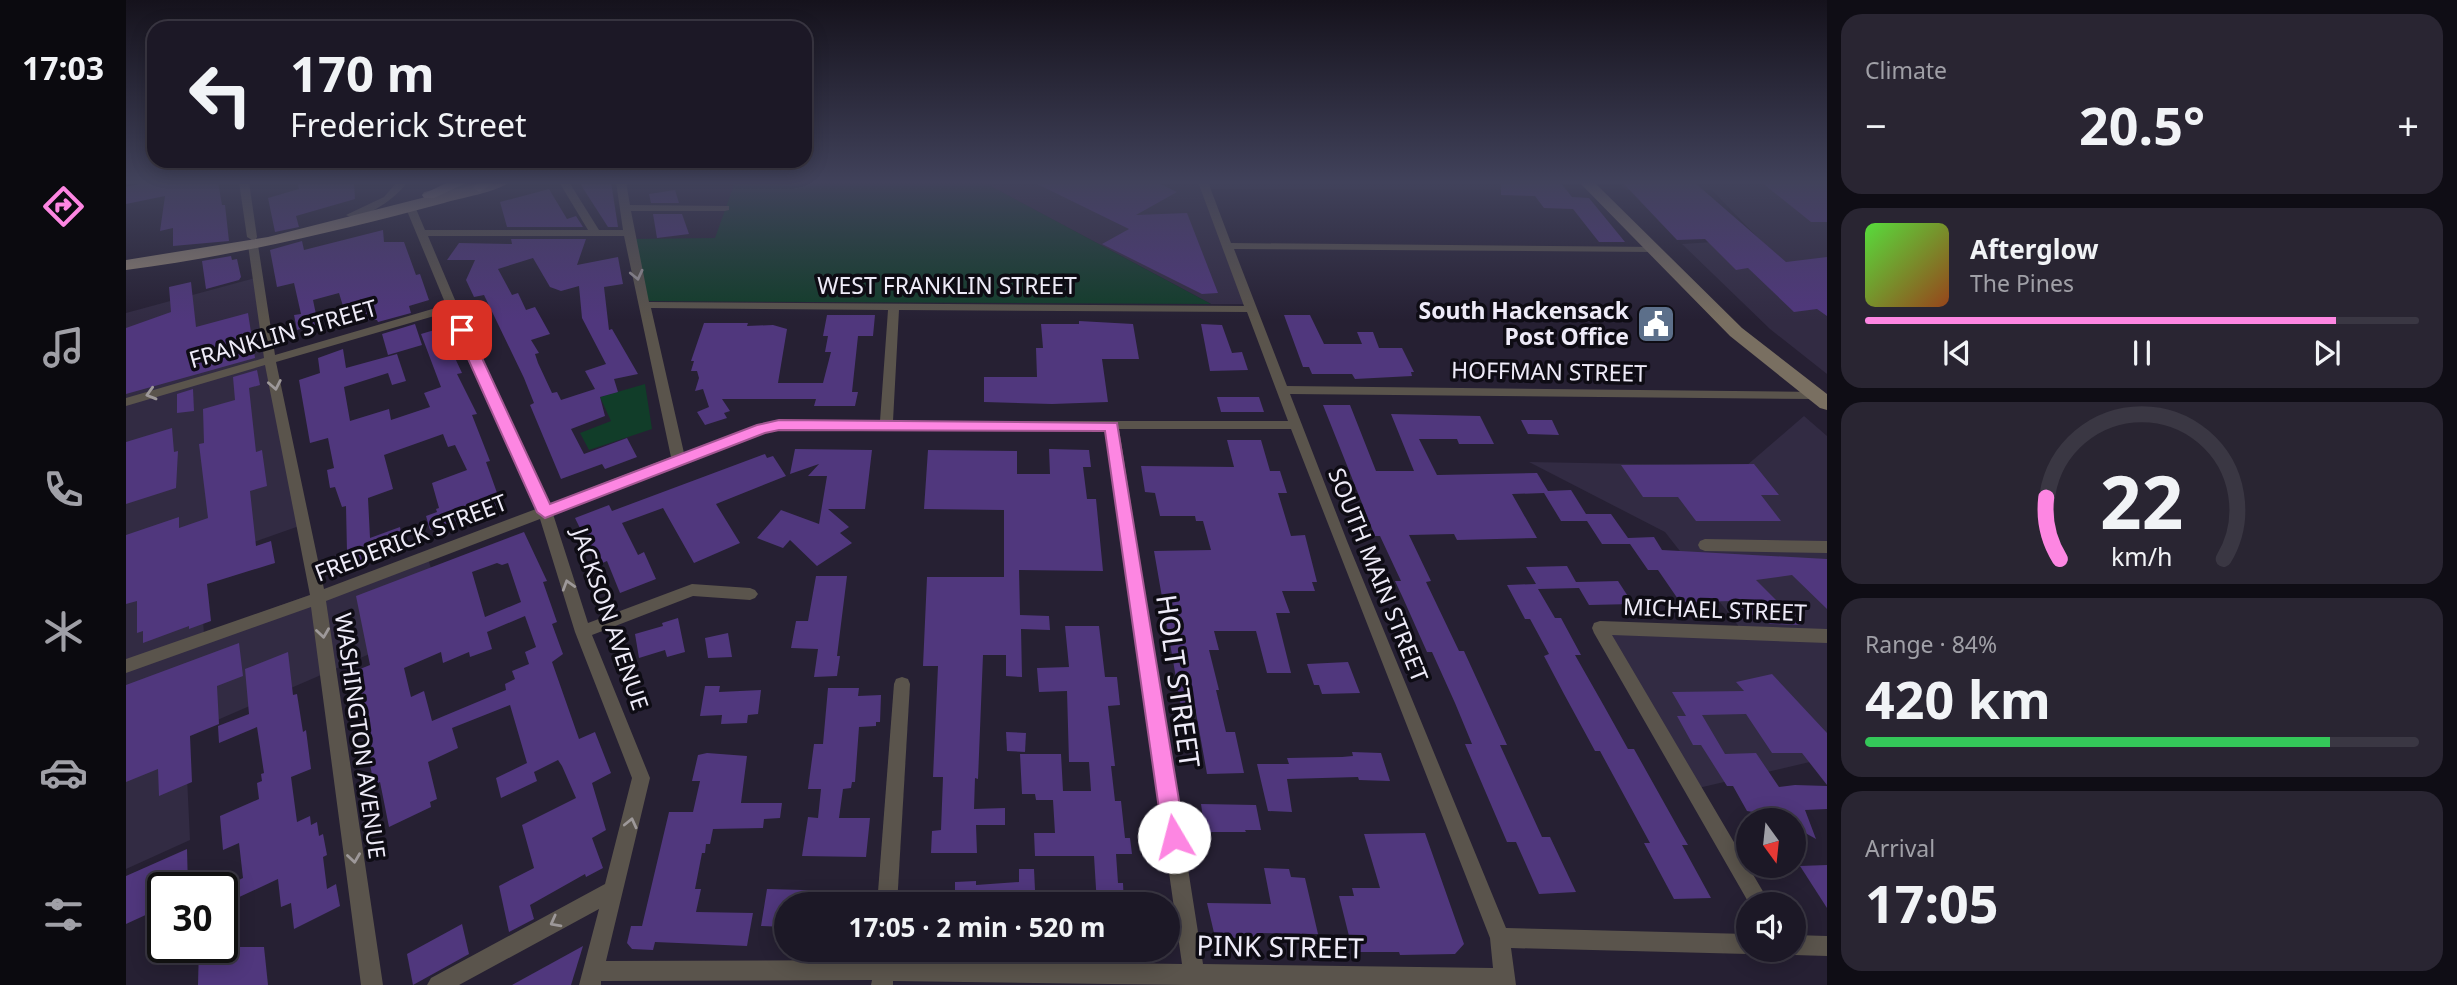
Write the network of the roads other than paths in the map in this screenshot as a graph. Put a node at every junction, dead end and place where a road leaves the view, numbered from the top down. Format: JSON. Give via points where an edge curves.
{"nodes":[{"id":1,"x":251,"y":228,"type":"edge"},
{"id":2,"x":302,"y":228,"type":"edge"},
{"id":3,"x":311,"y":228,"type":"edge"},
{"id":4,"x":420,"y":228,"type":"edge"},
{"id":5,"x":592,"y":228,"type":"edge"},
{"id":6,"x":628,"y":228,"type":"edge"},
{"id":7,"x":1220,"y":228,"type":"edge"},
{"id":8,"x":1632,"y":228,"type":"edge"},
{"id":9,"x":422,"y":233,"type":"junction"},
{"id":10,"x":629,"y":233,"type":"junction"},
{"id":11,"x":596,"y":234,"type":"junction"},
{"id":12,"x":253,"y":241,"type":"junction"},
{"id":13,"x":1227,"y":246,"type":"junction"},
{"id":14,"x":1653,"y":249,"type":"junction"},
{"id":15,"x":126,"y":255,"type":"edge"},
{"id":16,"x":126,"y":265,"type":"edge"},
{"id":17,"x":645,"y":306,"type":"junction"},
{"id":18,"x":452,"y":307,"type":"junction"},
{"id":19,"x":894,"y":307,"type":"junction"},
{"id":20,"x":1250,"y":309,"type":"junction"},
{"id":21,"x":270,"y":360,"type":"junction"},
{"id":22,"x":1282,"y":390,"type":"junction"},
{"id":23,"x":1821,"y":400,"type":"edge"},
{"id":24,"x":126,"y":402,"type":"edge"},
{"id":25,"x":886,"y":425,"type":"junction"},
{"id":26,"x":1294,"y":425,"type":"junction"},
{"id":27,"x":1112,"y":426,"type":"junction"},
{"id":28,"x":679,"y":461,"type":"junction"},
{"id":29,"x":545,"y":512,"type":"junction"},
{"id":30,"x":1706,"y":545,"type":"dead end"},
{"id":31,"x":1827,"y":547,"type":"edge"},
{"id":32,"x":750,"y":594,"type":"dead end"},
{"id":33,"x":318,"y":598,"type":"junction"},
{"id":34,"x":583,"y":632,"type":"junction"},
{"id":35,"x":1827,"y":636,"type":"edge"},
{"id":36,"x":126,"y":666,"type":"edge"},
{"id":37,"x":902,"y":684,"type":"dead end"},
{"id":38,"x":615,"y":889,"type":"junction"},
{"id":39,"x":888,"y":892,"type":"edge"},
{"id":40,"x":1753,"y":892,"type":"edge"},
{"id":41,"x":1500,"y":938,"type":"junction"},
{"id":42,"x":1736,"y":944,"type":"edge"},
{"id":43,"x":1806,"y":945,"type":"edge"},
{"id":44,"x":1827,"y":946,"type":"edge"},
{"id":45,"x":883,"y":968,"type":"edge"},
{"id":46,"x":592,"y":978,"type":"edge"},
{"id":47,"x":1195,"y":980,"type":"edge"},
{"id":48,"x":1504,"y":982,"type":"edge"},
{"id":49,"x":372,"y":985,"type":"edge"},
{"id":50,"x":438,"y":985,"type":"edge"}],
"edges":[{"from":1,"to":12,"type":"street","name":"WASHINGTON AVENUE"},
{"from":2,"to":12,"type":"main road"},
{"from":3,"to":12,"type":"main road"},
{"from":4,"to":9,"type":"street","name":"JACKSON AVENUE"},
{"from":5,"to":11,"type":"street"},
{"from":6,"to":10,"type":"street"},
{"from":7,"to":13,"type":"street","name":"SOUTH MAIN STREET"},
{"from":8,"to":14,"type":"street"},
{"from":9,"to":11,"type":"street"},
{"from":9,"to":18,"type":"street","name":"JACKSON AVENUE"},
{"from":10,"to":11,"type":"street"},
{"from":10,"to":17,"type":"street","one_way":true},
{"from":12,"to":15,"type":"main road"},
{"from":12,"to":16,"type":"main road","via":[[173,260]]},
{"from":12,"to":21,"type":"street","name":"WASHINGTON AVENUE"},
{"from":13,"to":14,"type":"street"},
{"from":13,"to":20,"type":"street","name":"SOUTH MAIN STREET"},
{"from":14,"to":23,"type":"street","via":[[1736,332]]},
{"from":17,"to":19,"type":"street","name":"WEST FRANKLIN STREET"},
{"from":17,"to":28,"type":"street"},
{"from":18,"to":21,"type":"street","name":"FRANKLIN STREET"},
{"from":18,"to":29,"type":"street","name":"JACKSON AVENUE"},
{"from":19,"to":20,"type":"street","name":"WEST FRANKLIN STREET"},
{"from":19,"to":25,"type":"street"},
{"from":20,"to":22,"type":"street","name":"SOUTH MAIN STREET"},
{"from":21,"to":24,"type":"street","name":"FRANKLIN STREET","one_way":true},
{"from":21,"to":33,"type":"street","name":"WASHINGTON AVENUE","one_way":true},
{"from":22,"to":23,"type":"street","name":"HOFFMAN STREET"},
{"from":22,"to":26,"type":"street","name":"SOUTH MAIN STREET"},
{"from":25,"to":27,"type":"street","name":"FREDERICK STREET"},
{"from":25,"to":28,"type":"street","name":"FREDERICK STREET","via":[[779,425]]},
{"from":26,"to":27,"type":"street","name":"FREDERICK STREET"},
{"from":26,"to":41,"type":"street","name":"SOUTH MAIN STREET"},
{"from":27,"to":47,"type":"street","name":"HOLT STREET"},
{"from":28,"to":29,"type":"street","name":"FREDERICK STREET"},
{"from":29,"to":33,"type":"street","name":"FREDERICK STREET"},
{"from":34,"to":29,"type":"street","name":"JACKSON AVENUE","one_way":true},
{"from":30,"to":31,"type":"street"},
{"from":32,"to":34,"type":"street","via":[[692,590]]},
{"from":33,"to":36,"type":"street","name":"FREDERICK STREET"},
{"from":33,"to":49,"type":"street","name":"WASHINGTON AVENUE","one_way":true},
{"from":38,"to":34,"type":"street","name":"JACKSON AVENUE","one_way":true,"via":[[641,778]]},
{"from":35,"to":40,"type":"street","name":"MICHAEL STREET","via":[[1600,628]]},
{"from":37,"to":39,"type":"street"},
{"from":38,"to":46,"type":"street","name":"JACKSON AVENUE"},
{"from":38,"to":50,"type":"street","one_way":true},
{"from":41,"to":42,"type":"street"},
{"from":41,"to":48,"type":"street","name":"SOUTH MAIN STREET"},
{"from":43,"to":44,"type":"street"},
{"from":45,"to":46,"type":"street","name":"PINK STREET"},
{"from":45,"to":47,"type":"street","name":"PINK STREET"},
{"from":47,"to":48,"type":"street","name":"PINK STREET"}]}
